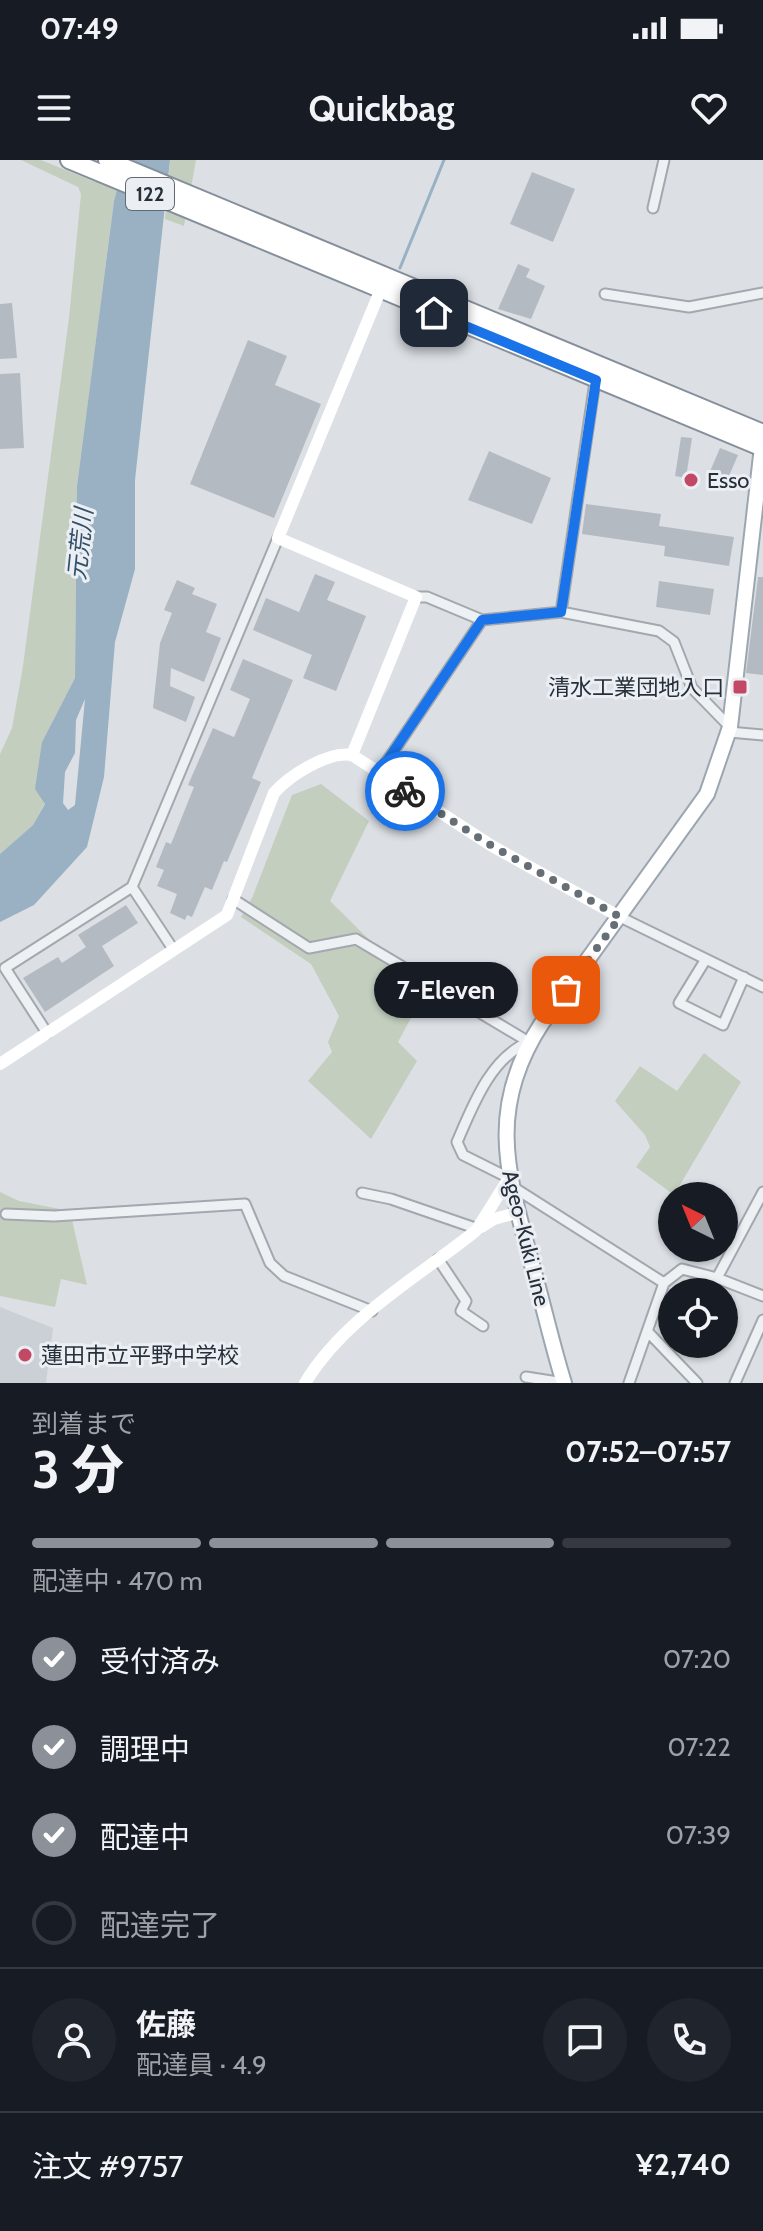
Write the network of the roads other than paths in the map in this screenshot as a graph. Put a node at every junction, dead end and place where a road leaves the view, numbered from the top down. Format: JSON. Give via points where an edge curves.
{"nodes":[{"id":1,"x":69,"y":160,"type":"edge"},
{"id":2,"x":107,"y":160,"type":"edge"},
{"id":3,"x":664,"y":160,"type":"edge"},
{"id":4,"x":653,"y":208,"type":"dead end"},
{"id":5,"x":207,"y":211,"type":"junction"},
{"id":6,"x":384,"y":283,"type":"junction"},
{"id":7,"x":763,"y":293,"type":"edge"},
{"id":8,"x":605,"y":294,"type":"dead end"},
{"id":9,"x":597,"y":372,"type":"junction"},
{"id":10,"x":763,"y":442,"type":"edge"},
{"id":11,"x":278,"y":538,"type":"junction"},
{"id":12,"x":416,"y":597,"type":"junction"},
{"id":13,"x":561,"y":612,"type":"junction"},
{"id":14,"x":482,"y":620,"type":"junction"},
{"id":15,"x":730,"y":729,"type":"junction"},
{"id":16,"x":763,"y":735,"type":"edge"},
{"id":17,"x":352,"y":755,"type":"junction"},
{"id":18,"x":379,"y":773,"type":"junction"},
{"id":19,"x":132,"y":887,"type":"junction"},
{"id":20,"x":233,"y":899,"type":"junction"},
{"id":21,"x":620,"y":917,"type":"junction"},
{"id":22,"x":173,"y":949,"type":"junction"},
{"id":23,"x":706,"y":959,"type":"junction"},
{"id":24,"x":744,"y":977,"type":"junction"},
{"id":25,"x":763,"y":987,"type":"edge"},
{"id":26,"x":47,"y":1033,"type":"junction"},
{"id":27,"x":529,"y":1042,"type":"junction"},
{"id":28,"x":0,"y":1064,"type":"edge"},
{"id":29,"x":510,"y":1182,"type":"junction"},
{"id":30,"x":763,"y":1192,"type":"edge"},
{"id":31,"x":362,"y":1193,"type":"dead end"},
{"id":32,"x":540,"y":1205,"type":"junction"},
{"id":33,"x":516,"y":1213,"type":"junction"},
{"id":34,"x":6,"y":1214,"type":"dead end"},
{"id":35,"x":478,"y":1229,"type":"junction"},
{"id":36,"x":438,"y":1259,"type":"junction"},
{"id":37,"x":670,"y":1278,"type":"edge"},
{"id":38,"x":717,"y":1278,"type":"joint"},
{"id":39,"x":658,"y":1279,"type":"edge"},
{"id":40,"x":738,"y":1286,"type":"edge"},
{"id":41,"x":763,"y":1296,"type":"edge"},
{"id":42,"x":658,"y":1301,"type":"edge"},
{"id":43,"x":372,"y":1311,"type":"junction"},
{"id":44,"x":763,"y":1320,"type":"edge"},
{"id":45,"x":483,"y":1326,"type":"dead end"},
{"id":46,"x":648,"y":1332,"type":"junction"},
{"id":47,"x":526,"y":1377,"type":"dead end"},
{"id":48,"x":305,"y":1383,"type":"edge"},
{"id":49,"x":564,"y":1383,"type":"edge"},
{"id":50,"x":629,"y":1383,"type":"edge"},
{"id":51,"x":697,"y":1383,"type":"edge"},
{"id":52,"x":735,"y":1383,"type":"edge"}],
"edges":[{"from":1,"to":5,"type":"highway","number":"122"},
{"from":2,"to":5,"type":"highway","number":"122"},
{"from":3,"to":4,"type":"street"},
{"from":5,"to":6,"type":"highway","number":"122"},
{"from":6,"to":9,"type":"highway","number":"122"},
{"from":6,"to":11,"type":"street"},
{"from":7,"to":8,"type":"street","via":[[689,307]]},
{"from":9,"to":10,"type":"highway","number":"122"},
{"from":9,"to":13,"type":"street"},
{"from":10,"to":15,"type":"main road","name":"Ageo-Kuki Line"},
{"from":11,"to":12,"type":"street"},
{"from":11,"to":19,"type":"street"},
{"from":12,"to":14,"type":"street"},
{"from":12,"to":17,"type":"street"},
{"from":13,"to":14,"type":"street"},
{"from":13,"to":15,"type":"street","via":[[659,631],[674,642],[692,688]]},
{"from":14,"to":18,"type":"street"},
{"from":15,"to":16,"type":"street"},
{"from":15,"to":21,"type":"main road","name":"Ageo-Kuki Line","via":[[707,794]]},
{"from":17,"to":18,"type":"street"},
{"from":17,"to":20,"type":"street","via":[[341,753],[286,779],[274,793]]},
{"from":18,"to":21,"type":"street","via":[[492,846]]},
{"from":19,"to":22,"type":"street"},
{"from":19,"to":26,"type":"street","via":[[5,968]]},
{"from":20,"to":22,"type":"street","via":[[227,915]]},
{"from":20,"to":27,"type":"street","via":[[309,948],[356,939]]},
{"from":21,"to":23,"type":"street"},
{"from":21,"to":27,"type":"main road","name":"Ageo-Kuki Line"},
{"from":22,"to":26,"type":"street"},
{"from":23,"to":24,"type":"street"},
{"from":23,"to":24,"type":"street","via":[[679,1003],[723,1025]]},
{"from":24,"to":25,"type":"street"},
{"from":26,"to":28,"type":"street"},
{"from":27,"to":29,"type":"main road","name":"Ageo-Kuki Line","via":[[508,1102],[505,1144]]},
{"from":27,"to":29,"type":"street","via":[[509,1050],[496,1067],[457,1142],[463,1155]]},
{"from":29,"to":32,"type":"street"},
{"from":29,"to":33,"type":"main road","name":"Ageo-Kuki Line"},
{"from":29,"to":35,"type":"street"},
{"from":30,"to":38,"type":"street"},
{"from":31,"to":35,"type":"street"},
{"from":32,"to":33,"type":"street"},
{"from":32,"to":39,"type":"street"},
{"from":33,"to":35,"type":"street"},
{"from":33,"to":49,"type":"main road","name":"Ageo-Kuki Line"},
{"from":34,"to":43,"type":"street","via":[[54,1216],[245,1204],[270,1263],[284,1276]]},
{"from":35,"to":36,"type":"street"},
{"from":36,"to":43,"type":"street"},
{"from":36,"to":45,"type":"street","via":[[466,1301],[461,1311]]},
{"from":37,"to":38,"type":"street","via":[[682,1269]]},
{"from":40,"to":41,"type":"street"},
{"from":42,"to":46,"type":"street"},
{"from":43,"to":48,"type":"street","via":[[328,1350]]},
{"from":44,"to":52,"type":"street"},
{"from":46,"to":50,"type":"street"},
{"from":46,"to":51,"type":"street"},
{"from":47,"to":49,"type":"street"}]}
